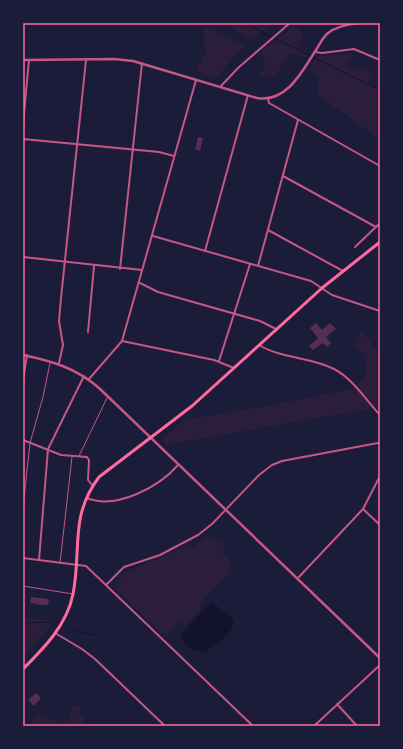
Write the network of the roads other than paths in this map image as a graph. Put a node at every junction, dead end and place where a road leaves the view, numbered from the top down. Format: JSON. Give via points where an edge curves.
{"nodes":[{"id":1,"x":290,"y":23,"type":"edge"},
{"id":2,"x":358,"y":23,"type":"edge"},
{"id":3,"x":314,"y":53,"type":"junction"},
{"id":4,"x":23,"y":60,"type":"edge"},
{"id":5,"x":29,"y":60,"type":"junction"},
{"id":6,"x":86,"y":60,"type":"junction"},
{"id":7,"x":380,"y":60,"type":"edge"},
{"id":8,"x":142,"y":63,"type":"junction"},
{"id":9,"x":196,"y":79,"type":"junction"},
{"id":10,"x":221,"y":86,"type":"junction"},
{"id":11,"x":248,"y":95,"type":"junction"},
{"id":12,"x":268,"y":99,"type":"junction"},
{"id":13,"x":298,"y":120,"type":"junction"},
{"id":14,"x":23,"y":124,"type":"edge"},
{"id":15,"x":23,"y":139,"type":"edge"},
{"id":16,"x":78,"y":144,"type":"junction"},
{"id":17,"x":133,"y":149,"type":"junction"},
{"id":18,"x":174,"y":156,"type":"junction"},
{"id":19,"x":380,"y":166,"type":"edge"},
{"id":20,"x":284,"y":176,"type":"junction"},
{"id":21,"x":380,"y":223,"type":"edge"},
{"id":22,"x":376,"y":227,"type":"junction"},
{"id":23,"x":268,"y":230,"type":"junction"},
{"id":24,"x":152,"y":236,"type":"junction"},
{"id":25,"x":380,"y":242,"type":"edge"},
{"id":26,"x":355,"y":247,"type":"dead end"},
{"id":27,"x":205,"y":251,"type":"junction"},
{"id":28,"x":23,"y":257,"type":"edge"},
{"id":29,"x":65,"y":262,"type":"junction"},
{"id":30,"x":250,"y":264,"type":"junction"},
{"id":31,"x":94,"y":266,"type":"junction"},
{"id":32,"x":258,"y":266,"type":"junction"},
{"id":33,"x":120,"y":268,"type":"junction"},
{"id":34,"x":142,"y":270,"type":"junction"},
{"id":35,"x":343,"y":271,"type":"junction"},
{"id":36,"x":140,"y":283,"type":"junction"},
{"id":37,"x":322,"y":288,"type":"junction"},
{"id":38,"x":380,"y":311,"type":"edge"},
{"id":39,"x":234,"y":313,"type":"junction"},
{"id":40,"x":276,"y":329,"type":"junction"},
{"id":41,"x":88,"y":332,"type":"dead end"},
{"id":42,"x":122,"y":341,"type":"junction"},
{"id":43,"x":259,"y":345,"type":"junction"},
{"id":44,"x":23,"y":354,"type":"edge"},
{"id":45,"x":28,"y":356,"type":"junction"},
{"id":46,"x":50,"y":361,"type":"junction"},
{"id":47,"x":219,"y":361,"type":"junction"},
{"id":48,"x":59,"y":363,"type":"junction"},
{"id":49,"x":234,"y":368,"type":"junction"},
{"id":50,"x":84,"y":376,"type":"junction"},
{"id":51,"x":89,"y":379,"type":"junction"},
{"id":52,"x":23,"y":380,"type":"edge"},
{"id":53,"x":108,"y":397,"type":"junction"},
{"id":54,"x":380,"y":415,"type":"edge"},
{"id":55,"x":151,"y":438,"type":"junction"},
{"id":56,"x":23,"y":440,"type":"edge"},
{"id":57,"x":30,"y":443,"type":"junction"},
{"id":58,"x":379,"y":443,"type":"edge"},
{"id":59,"x":48,"y":449,"type":"junction"},
{"id":60,"x":72,"y":456,"type":"junction"},
{"id":61,"x":78,"y":456,"type":"junction"},
{"id":62,"x":178,"y":465,"type":"junction"},
{"id":63,"x":380,"y":476,"type":"edge"},
{"id":64,"x":92,"y":484,"type":"junction"},
{"id":65,"x":86,"y":498,"type":"junction"},
{"id":66,"x":23,"y":507,"type":"edge"},
{"id":67,"x":363,"y":509,"type":"junction"},
{"id":68,"x":226,"y":510,"type":"junction"},
{"id":69,"x":380,"y":525,"type":"edge"},
{"id":70,"x":23,"y":558,"type":"edge"},
{"id":71,"x":39,"y":560,"type":"junction"},
{"id":72,"x":60,"y":564,"type":"junction"},
{"id":73,"x":76,"y":566,"type":"junction"},
{"id":74,"x":298,"y":578,"type":"junction"},
{"id":75,"x":106,"y":585,"type":"junction"},
{"id":76,"x":23,"y":586,"type":"edge"},
{"id":77,"x":73,"y":594,"type":"junction"},
{"id":78,"x":55,"y":633,"type":"junction"},
{"id":79,"x":380,"y":658,"type":"edge"},
{"id":80,"x":380,"y":665,"type":"edge"},
{"id":81,"x":23,"y":669,"type":"edge"},
{"id":82,"x":337,"y":704,"type":"junction"},
{"id":83,"x":165,"y":726,"type":"edge"},
{"id":84,"x":253,"y":726,"type":"edge"},
{"id":85,"x":314,"y":726,"type":"edge"},
{"id":86,"x":357,"y":726,"type":"edge"}],
"edges":[{"from":1,"to":10,"type":"street"},
{"from":2,"to":3,"type":"street","via":[[330,31]]},
{"from":3,"to":7,"type":"street","via":[[354,49]]},
{"from":3,"to":12,"type":"street","via":[[284,92]]},
{"from":4,"to":5,"type":"street"},
{"from":5,"to":6,"type":"street"},
{"from":5,"to":14,"type":"street"},
{"from":6,"to":8,"type":"street"},
{"from":6,"to":16,"type":"street"},
{"from":8,"to":9,"type":"street"},
{"from":8,"to":17,"type":"street"},
{"from":9,"to":10,"type":"street"},
{"from":9,"to":18,"type":"street"},
{"from":10,"to":11,"type":"street"},
{"from":11,"to":12,"type":"street"},
{"from":11,"to":27,"type":"street"},
{"from":12,"to":13,"type":"street","via":[[269,103]]},
{"from":13,"to":19,"type":"street"},
{"from":13,"to":20,"type":"street"},
{"from":15,"to":16,"type":"street"},
{"from":16,"to":17,"type":"street"},
{"from":16,"to":29,"type":"street"},
{"from":17,"to":18,"type":"street"},
{"from":17,"to":33,"type":"street"},
{"from":18,"to":24,"type":"street"},
{"from":20,"to":22,"type":"street"},
{"from":20,"to":23,"type":"street"},
{"from":21,"to":22,"type":"street"},
{"from":22,"to":26,"type":"street"},
{"from":23,"to":32,"type":"street"},
{"from":23,"to":35,"type":"street"},
{"from":24,"to":27,"type":"street"},
{"from":24,"to":34,"type":"street"},
{"from":25,"to":35,"type":"main road"},
{"from":27,"to":30,"type":"street"},
{"from":28,"to":29,"type":"street"},
{"from":29,"to":31,"type":"street"},
{"from":29,"to":48,"type":"street","via":[[59,316],[63,345]]},
{"from":30,"to":32,"type":"street"},
{"from":30,"to":39,"type":"street"},
{"from":31,"to":33,"type":"street"},
{"from":31,"to":41,"type":"street"},
{"from":32,"to":37,"type":"street","via":[[311,281]]},
{"from":33,"to":34,"type":"street"},
{"from":34,"to":36,"type":"street"},
{"from":35,"to":37,"type":"main road"},
{"from":36,"to":39,"type":"street","via":[[158,292]]},
{"from":36,"to":42,"type":"street"},
{"from":37,"to":38,"type":"street","via":[[332,296]]},
{"from":37,"to":40,"type":"main road"},
{"from":39,"to":40,"type":"street"},
{"from":39,"to":47,"type":"street"},
{"from":40,"to":43,"type":"main road"},
{"from":42,"to":47,"type":"street"},
{"from":42,"to":51,"type":"street"},
{"from":43,"to":49,"type":"main road"},
{"from":43,"to":54,"type":"street","via":[[275,352],[323,364],[339,372]]},
{"from":44,"to":45,"type":"street"},
{"from":45,"to":46,"type":"street"},
{"from":45,"to":52,"type":"street"},
{"from":46,"to":48,"type":"street"},
{"from":46,"to":57,"type":"lane"},
{"from":47,"to":49,"type":"street"},
{"from":48,"to":50,"type":"street"},
{"from":49,"to":55,"type":"main road"},
{"from":50,"to":51,"type":"street"},
{"from":50,"to":59,"type":"street"},
{"from":51,"to":53,"type":"street"},
{"from":53,"to":55,"type":"street"},
{"from":53,"to":61,"type":"lane"},
{"from":55,"to":62,"type":"street"},
{"from":55,"to":64,"type":"main road","via":[[113,464]]},
{"from":56,"to":57,"type":"street"},
{"from":57,"to":59,"type":"street"},
{"from":57,"to":66,"type":"lane"},
{"from":58,"to":68,"type":"street","via":[[276,463],[259,475]]},
{"from":59,"to":60,"type":"street","via":[[61,455]]},
{"from":59,"to":71,"type":"street"},
{"from":60,"to":61,"type":"street"},
{"from":60,"to":72,"type":"lane"},
{"from":61,"to":64,"type":"street","via":[[88,458],[88,477]]},
{"from":62,"to":65,"type":"street","via":[[161,482],[133,495],[102,501]]},
{"from":62,"to":68,"type":"street"},
{"from":63,"to":67,"type":"street"},
{"from":64,"to":65,"type":"main road"},
{"from":65,"to":73,"type":"main road","via":[[79,520]]},
{"from":67,"to":69,"type":"street"},
{"from":67,"to":74,"type":"street"},
{"from":68,"to":74,"type":"street"},
{"from":68,"to":75,"type":"street","via":[[198,535],[160,555],[124,567]]},
{"from":70,"to":71,"type":"street"},
{"from":71,"to":72,"type":"street"},
{"from":72,"to":73,"type":"street"},
{"from":73,"to":75,"type":"street","via":[[86,566]]},
{"from":73,"to":77,"type":"main road"},
{"from":74,"to":79,"type":"street"},
{"from":75,"to":84,"type":"street"},
{"from":76,"to":77,"type":"lane"},
{"from":77,"to":78,"type":"main road","via":[[68,611]]},
{"from":78,"to":81,"type":"main road"},
{"from":78,"to":83,"type":"street","via":[[95,659]]},
{"from":80,"to":82,"type":"street"},
{"from":82,"to":85,"type":"street"},
{"from":82,"to":86,"type":"street"}]}
